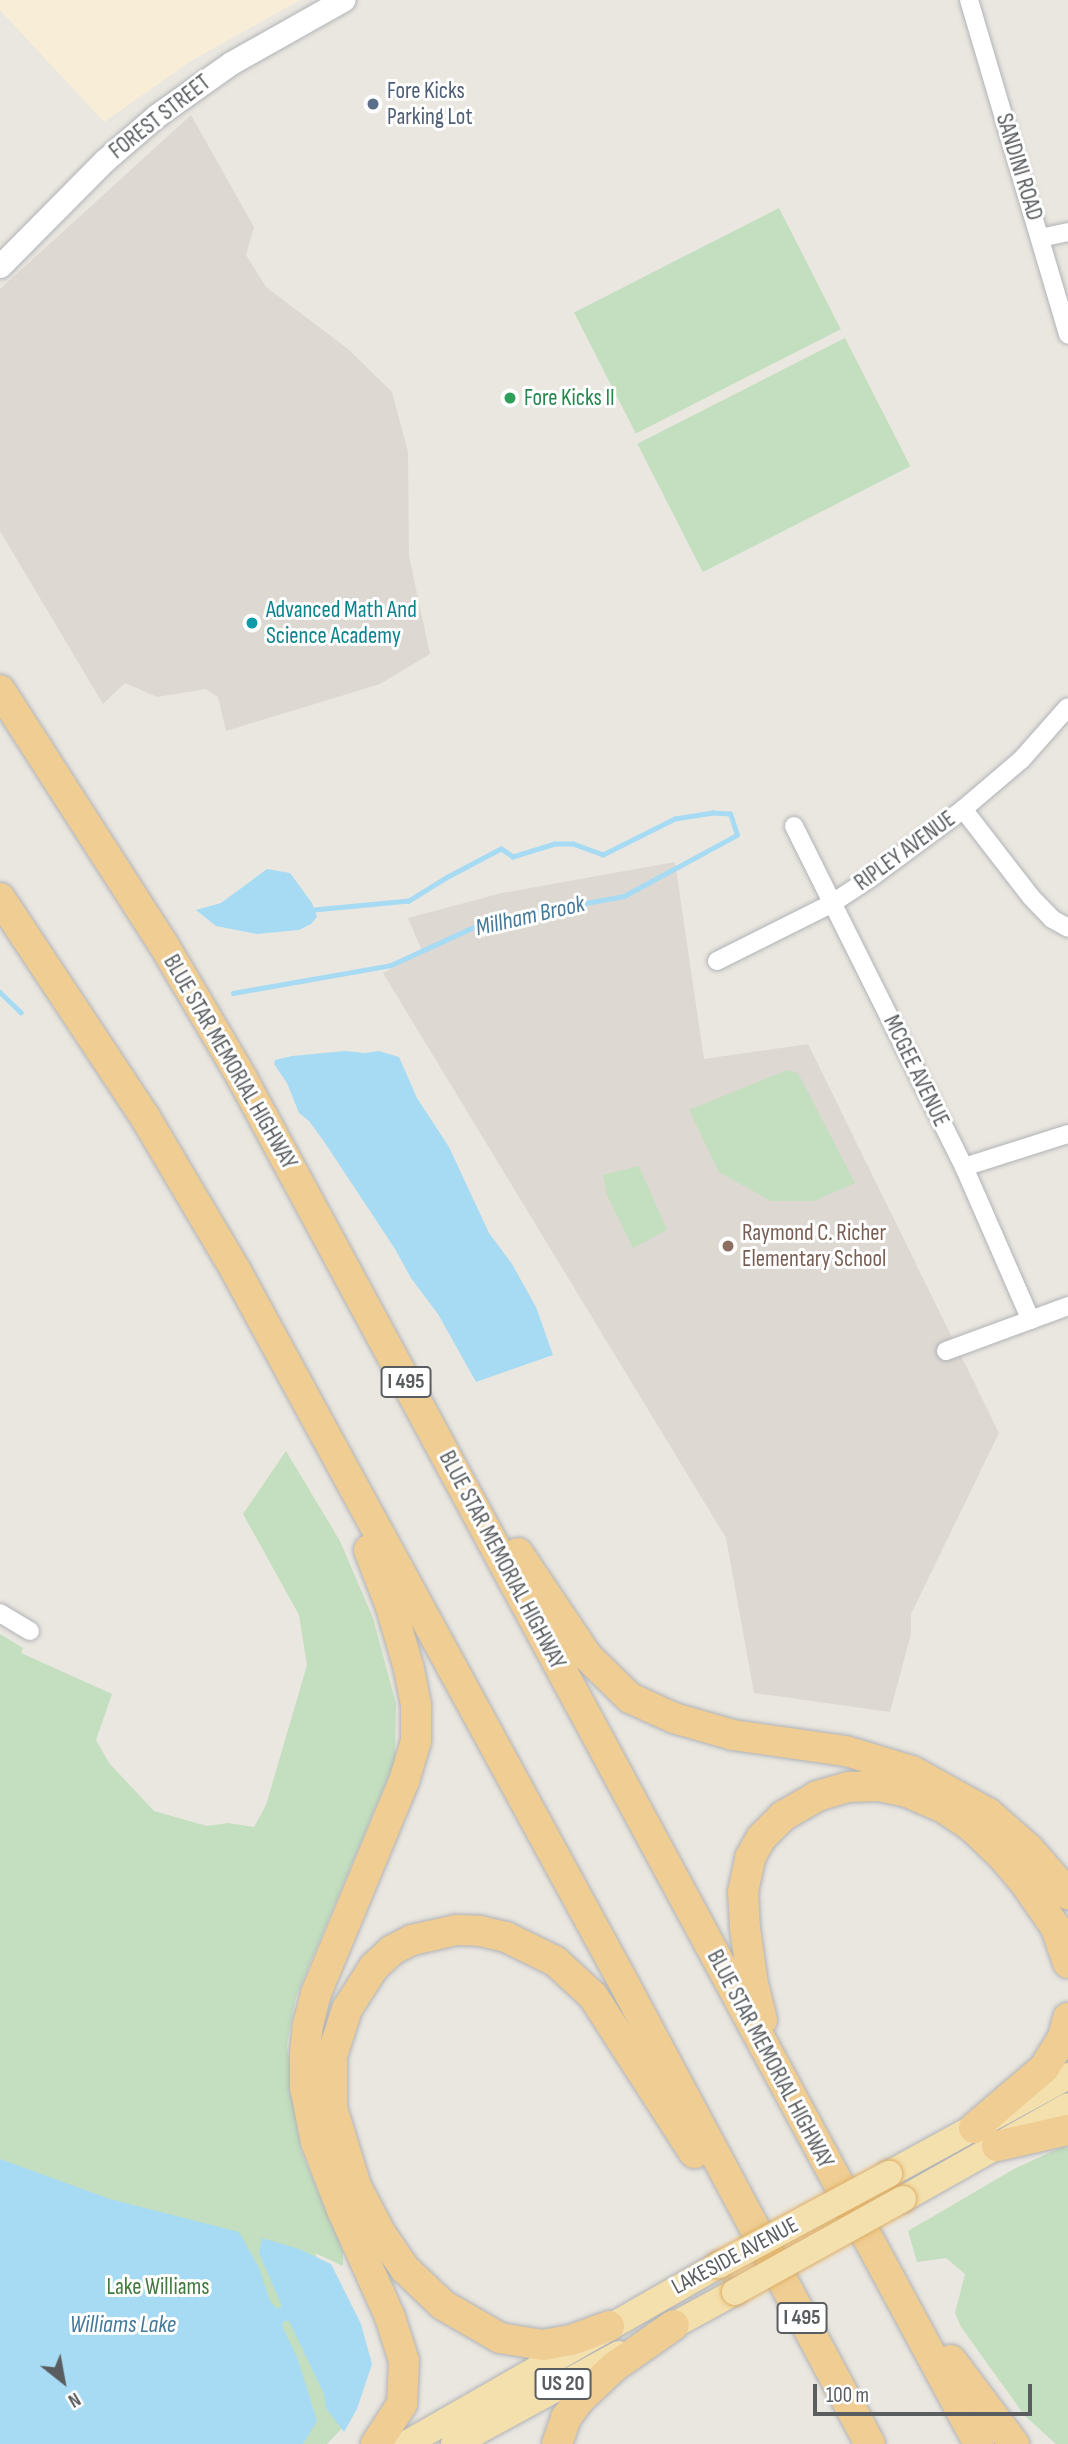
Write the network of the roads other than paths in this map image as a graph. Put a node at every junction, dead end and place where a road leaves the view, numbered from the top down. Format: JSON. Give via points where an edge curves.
{"nodes":[{"id":1,"x":343,"y":0,"type":"edge"},
{"id":2,"x":969,"y":0,"type":"edge"},
{"id":3,"x":1068,"y":232,"type":"edge"},
{"id":4,"x":1040,"y":238,"type":"junction"},
{"id":5,"x":0,"y":266,"type":"edge"},
{"id":6,"x":1068,"y":335,"type":"edge"},
{"id":7,"x":0,"y":690,"type":"edge"},
{"id":8,"x":1068,"y":707,"type":"edge"},
{"id":9,"x":963,"y":809,"type":"junction"},
{"id":10,"x":794,"y":826,"type":"dead end"},
{"id":11,"x":0,"y":898,"type":"edge"},
{"id":12,"x":833,"y":903,"type":"junction"},
{"id":13,"x":1068,"y":928,"type":"edge"},
{"id":14,"x":717,"y":961,"type":"dead end"},
{"id":15,"x":1068,"y":1134,"type":"edge"},
{"id":16,"x":964,"y":1167,"type":"junction"},
{"id":17,"x":1068,"y":1307,"type":"edge"},
{"id":18,"x":366,"y":1308,"type":"junction"},
{"id":19,"x":1031,"y":1320,"type":"junction"},
{"id":20,"x":946,"y":1351,"type":"dead end"},
{"id":21,"x":324,"y":1435,"type":"junction"},
{"id":22,"x":0,"y":1613,"type":"edge"},
{"id":23,"x":30,"y":1631,"type":"dead end"},
{"id":24,"x":1068,"y":1894,"type":"edge"},
{"id":25,"x":1068,"y":1963,"type":"edge"},
{"id":26,"x":1068,"y":2018,"type":"edge"},
{"id":27,"x":1068,"y":2076,"type":"edge"},
{"id":28,"x":787,"y":2090,"type":"junction"},
{"id":29,"x":1068,"y":2106,"type":"edge"},
{"id":30,"x":974,"y":2128,"type":"junction"},
{"id":31,"x":1068,"y":2130,"type":"edge"},
{"id":32,"x":997,"y":2146,"type":"junction"},
{"id":33,"x":741,"y":2201,"type":"junction"},
{"id":34,"x":874,"y":2252,"type":"junction"},
{"id":35,"x":674,"y":2325,"type":"junction"},
{"id":36,"x":609,"y":2326,"type":"junction"},
{"id":37,"x":867,"y":2441,"type":"edge"},
{"id":38,"x":376,"y":2444,"type":"edge"},
{"id":39,"x":406,"y":2444,"type":"edge"},
{"id":40,"x":454,"y":2444,"type":"edge"},
{"id":41,"x":557,"y":2444,"type":"edge"},
{"id":42,"x":979,"y":2444,"type":"edge"},
{"id":43,"x":1014,"y":2444,"type":"edge"}],
"edges":[{"from":1,"to":5,"type":"main road","name":"FOREST STREET","via":[[230,63],[156,116],[110,155]]},
{"from":2,"to":4,"type":"street","name":"SANDINI ROAD"},
{"from":3,"to":4,"type":"street"},
{"from":4,"to":6,"type":"street","name":"SANDINI ROAD"},
{"from":7,"to":18,"type":"highway","name":"BLUE STAR MEMORIAL HIGHWAY","number":"I 495","via":[[197,999]]},
{"from":8,"to":9,"type":"street","name":"RIPLEY AVENUE","via":[[1022,759]]},
{"from":9,"to":12,"type":"street","name":"RIPLEY AVENUE"},
{"from":9,"to":13,"type":"street","via":[[1035,902]]},
{"from":10,"to":12,"type":"street","name":"MCGEE AVENUE"},
{"from":11,"to":21,"type":"highway","number":"I 495","via":[[193,1196]]},
{"from":12,"to":14,"type":"street","name":"RIPLEY AVENUE"},
{"from":12,"to":16,"type":"street","name":"MCGEE AVENUE"},
{"from":15,"to":16,"type":"street"},
{"from":16,"to":19,"type":"street","name":"MCGEE AVENUE"},
{"from":17,"to":19,"type":"street"},
{"from":18,"to":24,"type":"highway","via":[[556,1610],[620,1691],[650,1709],[701,1727],[846,1751],[912,1771],[988,1813]]},
{"from":18,"to":28,"type":"highway","name":"BLUE STAR MEMORIAL HIGHWAY","number":"I 495"},
{"from":19,"to":20,"type":"street"},
{"from":21,"to":33,"type":"highway","number":"I 495"},
{"from":21,"to":38,"type":"highway","via":[[398,1629],[417,1724],[404,1781],[317,1993],[305,2055],[305,2087],[316,2142],[404,2361],[402,2404]]},
{"from":22,"to":23,"type":"street"},
{"from":25,"to":28,"type":"highway","via":[[1056,1928],[1018,1873],[953,1814],[889,1787],[848,1787],[817,1796],[768,1830],[750,1858],[744,1882],[754,1992]]},
{"from":26,"to":30,"type":"highway","via":[[1046,2066]]},
{"from":27,"to":30,"type":"main road","name":"LAKESIDE AVENUE","number":"US 20"},
{"from":28,"to":34,"type":"highway","name":"BLUE STAR MEMORIAL HIGHWAY","number":"I 495"},
{"from":29,"to":32,"type":"main road","name":"LAKESIDE AVENUE","number":"US 20"},
{"from":30,"to":36,"type":"main road","name":"LAKESIDE AVENUE","number":"US 20","bridge":true},
{"from":31,"to":32,"type":"highway"},
{"from":32,"to":35,"type":"main road","name":"LAKESIDE AVENUE","number":"US 20","bridge":true},
{"from":33,"to":36,"type":"highway","via":[[695,2154],[593,1996],[555,1961],[506,1937],[456,1930],[412,1940],[374,1967],[343,2021],[330,2081],[332,2108],[347,2162],[392,2251],[430,2295],[470,2324],[500,2338],[543,2345]]},
{"from":33,"to":37,"type":"highway","number":"I 495"},
{"from":34,"to":42,"type":"highway","name":"BLUE STAR MEMORIAL HIGHWAY","number":"I 495"},
{"from":34,"to":43,"type":"highway"},
{"from":35,"to":40,"type":"main road","name":"LAKESIDE AVENUE","number":"US 20"},
{"from":35,"to":41,"type":"highway","via":[[589,2391],[566,2418]]},
{"from":36,"to":39,"type":"main road","name":"LAKESIDE AVENUE","number":"US 20"}]}
